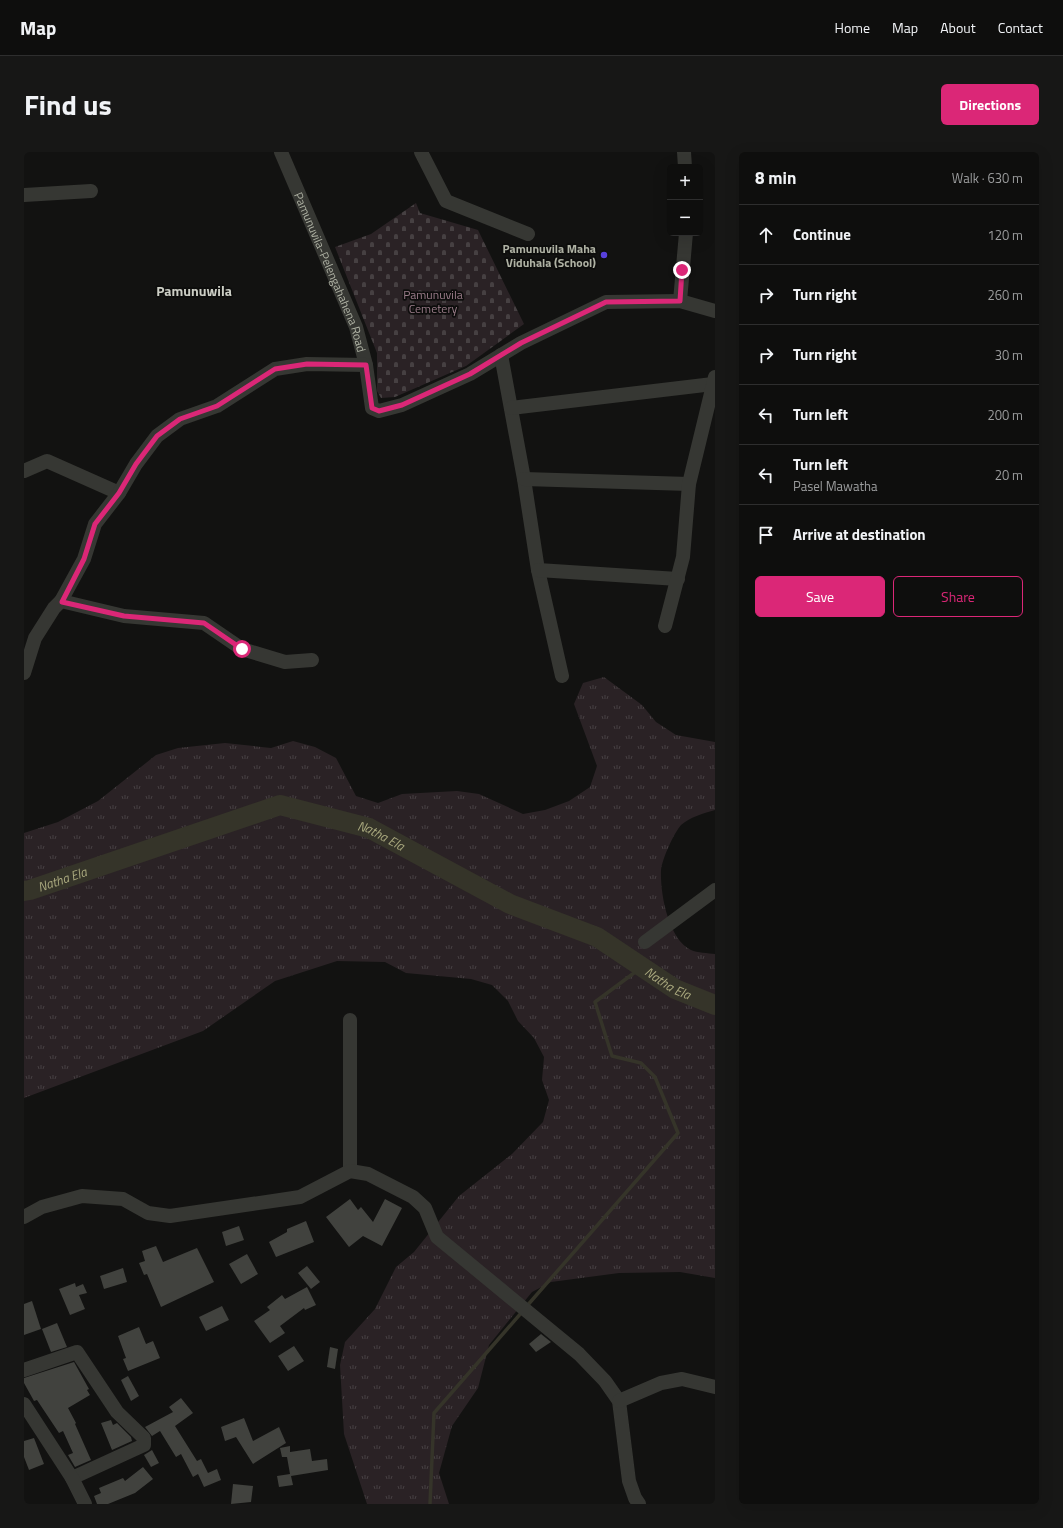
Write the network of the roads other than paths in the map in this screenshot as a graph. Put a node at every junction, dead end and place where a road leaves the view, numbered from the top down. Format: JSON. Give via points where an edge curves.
{"nodes":[{"id":1,"x":281,"y":152,"type":"edge"},
{"id":2,"x":420,"y":152,"type":"edge"},
{"id":3,"x":684,"y":152,"type":"edge"},
{"id":4,"x":685,"y":164,"type":"edge"},
{"id":5,"x":92,"y":191,"type":"dead end"},
{"id":6,"x":24,"y":195,"type":"edge"},
{"id":7,"x":528,"y":234,"type":"dead end"},
{"id":8,"x":686,"y":236,"type":"edge"},
{"id":9,"x":680,"y":301,"type":"junction"},
{"id":10,"x":715,"y":311,"type":"edge"},
{"id":11,"x":501,"y":355,"type":"junction"},
{"id":12,"x":366,"y":365,"type":"junction"},
{"id":13,"x":714,"y":381,"type":"edge"},
{"id":14,"x":511,"y":408,"type":"junction"},
{"id":15,"x":24,"y":470,"type":"edge"},
{"id":16,"x":524,"y":479,"type":"junction"},
{"id":17,"x":689,"y":484,"type":"junction"},
{"id":18,"x":119,"y":493,"type":"junction"},
{"id":19,"x":538,"y":570,"type":"junction"},
{"id":20,"x":678,"y":579,"type":"junction"},
{"id":21,"x":62,"y":602,"type":"junction"},
{"id":22,"x":665,"y":626,"type":"dead end"},
{"id":23,"x":312,"y":660,"type":"dead end"},
{"id":24,"x":24,"y":673,"type":"edge"},
{"id":25,"x":562,"y":676,"type":"dead end"},
{"id":26,"x":715,"y":890,"type":"edge"},
{"id":27,"x":645,"y":942,"type":"dead end"},
{"id":28,"x":350,"y":1020,"type":"dead end"},
{"id":29,"x":350,"y":1171,"type":"junction"},
{"id":30,"x":24,"y":1217,"type":"edge"},
{"id":31,"x":24,"y":1370,"type":"edge"},
{"id":32,"x":715,"y":1387,"type":"edge"},
{"id":33,"x":619,"y":1401,"type":"junction"},
{"id":34,"x":24,"y":1404,"type":"edge"},
{"id":35,"x":72,"y":1478,"type":"junction"},
{"id":36,"x":85,"y":1504,"type":"edge"},
{"id":37,"x":638,"y":1504,"type":"edge"}],
"edges":[{"from":1,"to":12,"type":"street","name":"Pamunuvila-Pelengahahena Road","via":[[356,327]]},
{"from":2,"to":7,"type":"street","via":[[446,201]]},
{"from":3,"to":4,"type":"street"},
{"from":5,"to":6,"type":"street"},
{"from":8,"to":9,"type":"street"},
{"from":9,"to":10,"type":"street","name":"Pamunuvila-Pelengahahena Road"},
{"from":9,"to":11,"type":"street","name":"Pamunuvila-Pelengahahena Road","via":[[606,302]]},
{"from":11,"to":12,"type":"street","name":"Pamunuvila-Pelengahahena Road","via":[[470,374],[402,405],[379,411],[372,408]]},
{"from":11,"to":14,"type":"street"},
{"from":12,"to":18,"type":"street","via":[[307,364],[275,369],[217,406],[180,419],[157,436]]},
{"from":13,"to":14,"type":"street"},
{"from":13,"to":17,"type":"street"},
{"from":14,"to":16,"type":"street"},
{"from":15,"to":18,"type":"street","via":[[47,461]]},
{"from":16,"to":17,"type":"street"},
{"from":16,"to":19,"type":"street"},
{"from":17,"to":20,"type":"street","via":[[683,557]]},
{"from":18,"to":21,"type":"street","via":[[95,524],[84,559]]},
{"from":19,"to":20,"type":"street"},
{"from":19,"to":25,"type":"street"},
{"from":20,"to":22,"type":"street"},
{"from":21,"to":23,"type":"street","via":[[124,616],[204,623],[242,649],[285,662]]},
{"from":21,"to":24,"type":"street","via":[[54,608],[35,638]]},
{"from":26,"to":27,"type":"street"},
{"from":28,"to":29,"type":"street"},
{"from":29,"to":30,"type":"street","via":[[300,1197],[170,1216],[148,1212],[123,1199],[82,1196],[42,1207]]},
{"from":29,"to":33,"type":"street","via":[[368,1174],[413,1197],[426,1208],[437,1237],[579,1354],[605,1381]]},
{"from":31,"to":35,"type":"street","via":[[77,1352],[117,1412],[144,1438],[144,1445]]},
{"from":32,"to":33,"type":"street","via":[[682,1379],[661,1383]]},
{"from":33,"to":37,"type":"street","via":[[629,1481]]},
{"from":34,"to":35,"type":"street"},
{"from":35,"to":36,"type":"street"}]}
